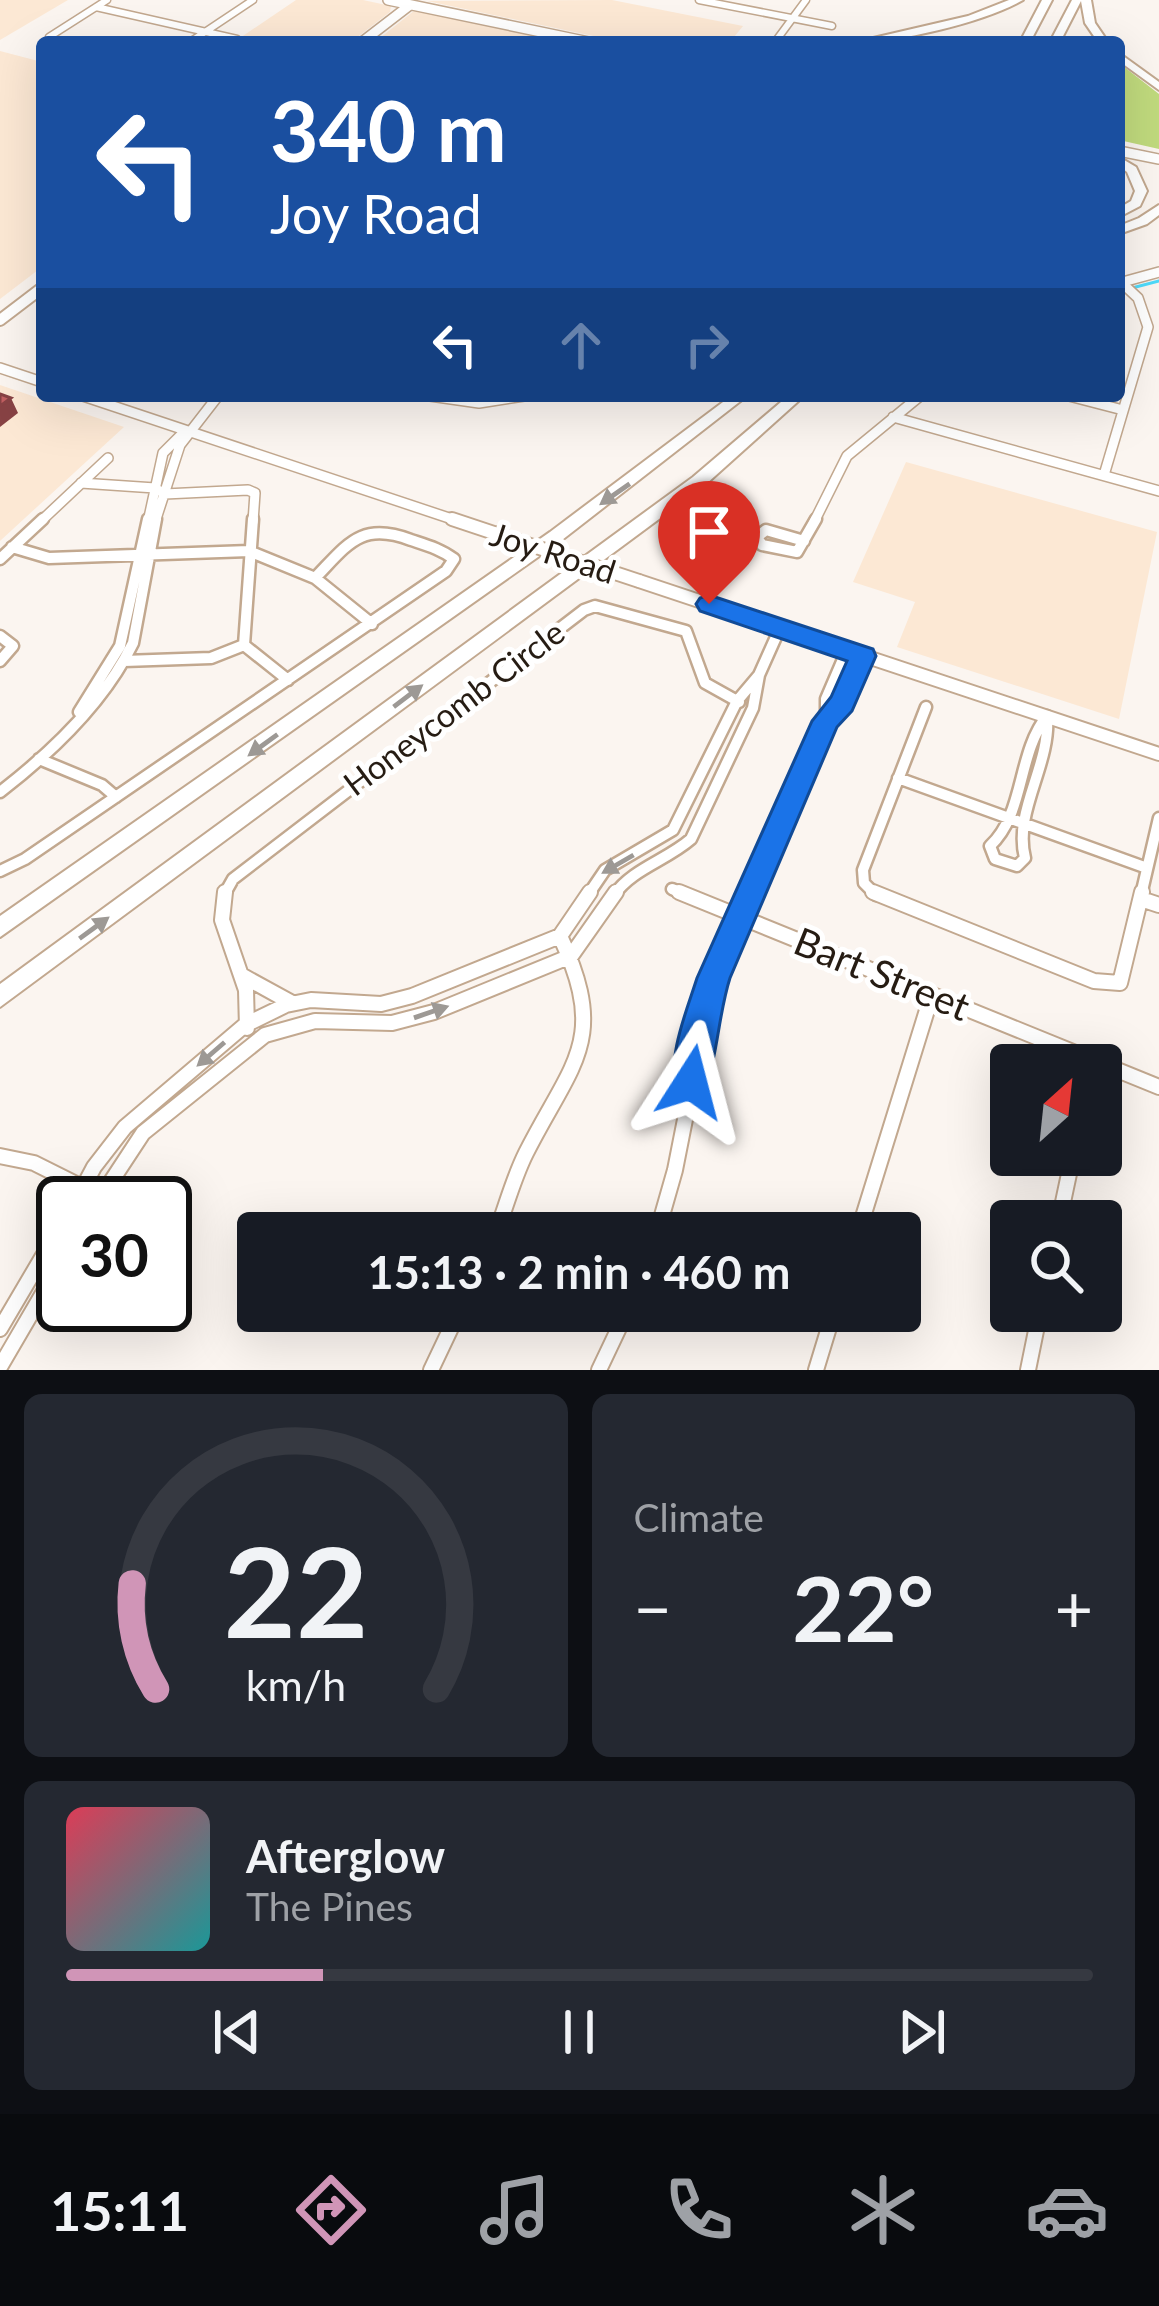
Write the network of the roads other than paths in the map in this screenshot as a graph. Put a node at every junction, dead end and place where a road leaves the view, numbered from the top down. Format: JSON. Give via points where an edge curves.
{"nodes":[{"id":1,"x":107,"y":0,"type":"edge"},
{"id":2,"x":253,"y":0,"type":"edge"},
{"id":3,"x":388,"y":0,"type":"edge"},
{"id":4,"x":699,"y":0,"type":"edge"},
{"id":5,"x":806,"y":0,"type":"edge"},
{"id":6,"x":1018,"y":0,"type":"edge"},
{"id":7,"x":1047,"y":0,"type":"edge"},
{"id":8,"x":1077,"y":0,"type":"edge"},
{"id":9,"x":1086,"y":0,"type":"edge"},
{"id":10,"x":413,"y":2,"type":"edge"},
{"id":11,"x":96,"y":7,"type":"junction"},
{"id":12,"x":794,"y":18,"type":"junction"},
{"id":13,"x":832,"y":26,"type":"dead end"},
{"id":14,"x":205,"y":32,"type":"junction"},
{"id":15,"x":51,"y":36,"type":"edge"},
{"id":16,"x":199,"y":36,"type":"edge"},
{"id":17,"x":223,"y":36,"type":"edge"},
{"id":18,"x":370,"y":36,"type":"edge"},
{"id":19,"x":563,"y":36,"type":"edge"},
{"id":20,"x":780,"y":36,"type":"edge"},
{"id":21,"x":888,"y":36,"type":"edge"},
{"id":22,"x":1028,"y":36,"type":"edge"},
{"id":23,"x":1058,"y":36,"type":"edge"},
{"id":24,"x":1099,"y":36,"type":"edge"},
{"id":25,"x":1125,"y":61,"type":"edge"},
{"id":26,"x":1159,"y":87,"type":"edge"},
{"id":27,"x":1125,"y":152,"type":"edge"},
{"id":28,"x":1159,"y":159,"type":"edge"},
{"id":29,"x":1125,"y":165,"type":"edge"},
{"id":30,"x":1159,"y":208,"type":"edge"},
{"id":31,"x":1125,"y":210,"type":"edge"},
{"id":32,"x":1125,"y":228,"type":"edge"},
{"id":33,"x":1159,"y":272,"type":"edge"},
{"id":34,"x":1125,"y":282,"type":"edge"},
{"id":35,"x":1125,"y":287,"type":"edge"},
{"id":36,"x":36,"y":293,"type":"edge"},
{"id":37,"x":0,"y":320,"type":"edge"},
{"id":38,"x":0,"y":368,"type":"edge"},
{"id":39,"x":36,"y":380,"type":"edge"},
{"id":40,"x":101,"y":402,"type":"edge"},
{"id":41,"x":212,"y":402,"type":"edge"},
{"id":42,"x":723,"y":402,"type":"edge"},
{"id":43,"x":733,"y":402,"type":"edge"},
{"id":44,"x":790,"y":402,"type":"edge"},
{"id":45,"x":912,"y":402,"type":"edge"},
{"id":46,"x":1092,"y":402,"type":"edge"},
{"id":47,"x":1123,"y":410,"type":"junction"},
{"id":48,"x":893,"y":417,"type":"junction"},
{"id":49,"x":186,"y":430,"type":"junction"},
{"id":50,"x":688,"y":440,"type":"junction"},
{"id":51,"x":108,"y":458,"type":"dead end"},
{"id":52,"x":1104,"y":475,"type":"junction"},
{"id":53,"x":81,"y":483,"type":"junction"},
{"id":54,"x":160,"y":491,"type":"junction"},
{"id":55,"x":1159,"y":491,"type":"edge"},
{"id":56,"x":762,"y":545,"type":"dead end"},
{"id":57,"x":12,"y":547,"type":"junction"},
{"id":58,"x":250,"y":551,"type":"junction"},
{"id":59,"x":145,"y":554,"type":"junction"},
{"id":60,"x":0,"y":559,"type":"edge"},
{"id":61,"x":315,"y":578,"type":"junction"},
{"id":62,"x":372,"y":624,"type":"junction"},
{"id":63,"x":780,"y":628,"type":"junction"},
{"id":64,"x":0,"y":636,"type":"edge"},
{"id":65,"x":244,"y":645,"type":"junction"},
{"id":66,"x":847,"y":650,"type":"junction"},
{"id":67,"x":863,"y":656,"type":"junction"},
{"id":68,"x":0,"y":661,"type":"edge"},
{"id":69,"x":120,"y":661,"type":"junction"},
{"id":70,"x":759,"y":675,"type":"junction"},
{"id":71,"x":288,"y":680,"type":"junction"},
{"id":72,"x":737,"y":701,"type":"junction"},
{"id":73,"x":926,"y":707,"type":"dead end"},
{"id":74,"x":752,"y":708,"type":"junction"},
{"id":75,"x":1047,"y":716,"type":"junction"},
{"id":76,"x":826,"y":721,"type":"junction"},
{"id":77,"x":1159,"y":754,"type":"edge"},
{"id":78,"x":39,"y":759,"type":"junction"},
{"id":79,"x":1023,"y":768,"type":"junction"},
{"id":80,"x":702,"y":769,"type":"junction"},
{"id":81,"x":1039,"y":773,"type":"junction"},
{"id":82,"x":719,"y":777,"type":"junction"},
{"id":83,"x":898,"y":778,"type":"junction"},
{"id":84,"x":0,"y":792,"type":"edge"},
{"id":85,"x":116,"y":797,"type":"junction"},
{"id":86,"x":1008,"y":817,"type":"junction"},
{"id":87,"x":1159,"y":818,"type":"edge"},
{"id":88,"x":1024,"y":823,"type":"junction"},
{"id":89,"x":669,"y":835,"type":"junction"},
{"id":90,"x":684,"y":848,"type":"junction"},
{"id":91,"x":1147,"y":868,"type":"junction"},
{"id":92,"x":0,"y":871,"type":"edge"},
{"id":93,"x":590,"y":889,"type":"junction"},
{"id":94,"x":673,"y":890,"type":"dead end"},
{"id":95,"x":608,"y":898,"type":"junction"},
{"id":96,"x":1141,"y":899,"type":"junction"},
{"id":97,"x":1159,"y":905,"type":"edge"},
{"id":98,"x":740,"y":916,"type":"junction"},
{"id":99,"x":0,"y":928,"type":"edge"},
{"id":100,"x":560,"y":936,"type":"junction"},
{"id":101,"x":571,"y":956,"type":"junction"},
{"id":102,"x":238,"y":973,"type":"junction"},
{"id":103,"x":932,"y":994,"type":"junction"},
{"id":104,"x":0,"y":997,"type":"edge"},
{"id":105,"x":293,"y":1003,"type":"junction"},
{"id":106,"x":366,"y":1004,"type":"junction"},
{"id":107,"x":244,"y":1025,"type":"junction"},
{"id":108,"x":362,"y":1025,"type":"junction"},
{"id":109,"x":259,"y":1041,"type":"junction"},
{"id":110,"x":1049,"y":1044,"type":"edge"},
{"id":111,"x":1122,"y":1074,"type":"edge"},
{"id":112,"x":1159,"y":1087,"type":"edge"},
{"id":113,"x":144,"y":1108,"type":"junction"},
{"id":114,"x":154,"y":1122,"type":"junction"},
{"id":115,"x":0,"y":1156,"type":"edge"},
{"id":116,"x":61,"y":1176,"type":"edge"},
{"id":117,"x":90,"y":1176,"type":"edge"},
{"id":118,"x":112,"y":1176,"type":"edge"},
{"id":119,"x":504,"y":1212,"type":"edge"},
{"id":120,"x":663,"y":1212,"type":"edge"},
{"id":121,"x":865,"y":1212,"type":"edge"},
{"id":122,"x":35,"y":1285,"type":"joint"},
{"id":123,"x":0,"y":1329,"type":"edge"},
{"id":124,"x":449,"y":1332,"type":"edge"},
{"id":125,"x":616,"y":1332,"type":"edge"},
{"id":126,"x":828,"y":1332,"type":"edge"},
{"id":127,"x":1036,"y":1332,"type":"edge"},
{"id":128,"x":0,"y":1367,"type":"edge"},
{"id":129,"x":431,"y":1370,"type":"edge"},
{"id":130,"x":599,"y":1370,"type":"edge"},
{"id":131,"x":816,"y":1370,"type":"edge"},
{"id":132,"x":1028,"y":1370,"type":"edge"}],
"edges":[{"from":1,"to":11,"type":"street"},
{"from":2,"to":14,"type":"street"},
{"from":3,"to":10,"type":"main road"},
{"from":4,"to":12,"type":"street"},
{"from":5,"to":12,"type":"street"},
{"from":6,"to":21,"type":"highway"},
{"from":7,"to":22,"type":"highway"},
{"from":8,"to":23,"type":"highway"},
{"from":9,"to":24,"type":"highway"},
{"from":10,"to":18,"type":"main road"},
{"from":10,"to":19,"type":"main road"},
{"from":11,"to":14,"type":"street"},
{"from":11,"to":15,"type":"street"},
{"from":12,"to":13,"type":"street"},
{"from":12,"to":20,"type":"street"},
{"from":14,"to":16,"type":"street"},
{"from":14,"to":17,"type":"street"},
{"from":25,"to":26,"type":"highway"},
{"from":27,"to":28,"type":"main road"},
{"from":29,"to":31,"type":"highway","via":[[1141,190]]},
{"from":30,"to":32,"type":"highway"},
{"from":33,"to":34,"type":"street"},
{"from":35,"to":47,"type":"street","via":[[1148,327]]},
{"from":36,"to":37,"type":"main road"},
{"from":38,"to":39,"type":"street"},
{"from":40,"to":49,"type":"street","name":"Joy Road"},
{"from":41,"to":49,"type":"street"},
{"from":42,"to":50,"type":"highway"},
{"from":43,"to":50,"type":"highway"},
{"from":104,"to":44,"type":"highway","one_way":true,"via":[[699,481]]},
{"from":45,"to":48,"type":"street"},
{"from":46,"to":47,"type":"street"},
{"from":47,"to":52,"type":"street"},
{"from":48,"to":52,"type":"street"},
{"from":48,"to":56,"type":"street","via":[[847,456],[804,541],[766,530],[758,536]]},
{"from":49,"to":54,"type":"street"},
{"from":49,"to":63,"type":"street","name":"Joy Road","bridge":true},
{"from":50,"to":99,"type":"highway","one_way":true},
{"from":51,"to":53,"type":"street"},
{"from":52,"to":55,"type":"street"},
{"from":53,"to":54,"type":"street"},
{"from":53,"to":57,"type":"street"},
{"from":54,"to":58,"type":"street","via":[[252,490]]},
{"from":54,"to":59,"type":"street"},
{"from":57,"to":59,"type":"street","via":[[49,558]]},
{"from":57,"to":60,"type":"street"},
{"from":58,"to":59,"type":"street"},
{"from":58,"to":61,"type":"street"},
{"from":58,"to":65,"type":"street"},
{"from":59,"to":69,"type":"street"},
{"from":61,"to":62,"type":"street"},
{"from":61,"to":62,"type":"street","via":[[369,529],[454,560]]},
{"from":62,"to":71,"type":"street"},
{"from":63,"to":66,"type":"street","name":"Joy Road"},
{"from":63,"to":70,"type":"street"},
{"from":64,"to":68,"type":"street","via":[[13,643]]},
{"from":65,"to":69,"type":"street","via":[[211,658]]},
{"from":65,"to":71,"type":"street"},
{"from":66,"to":67,"type":"street","name":"Joy Road"},
{"from":66,"to":76,"type":"street","via":[[826,698]]},
{"from":67,"to":75,"type":"street","name":"Joy Road"},
{"from":67,"to":76,"type":"street"},
{"from":69,"to":78,"type":"street","via":[[96,703]]},
{"from":70,"to":72,"type":"street"},
{"from":70,"to":74,"type":"street"},
{"from":71,"to":85,"type":"street"},
{"from":72,"to":74,"type":"street","name":"Honeycomb Circle"},
{"from":72,"to":80,"type":"street"},
{"from":72,"to":102,"type":"street","name":"Honeycomb Circle","via":[[705,683],[686,631],[587,608],[233,879],[218,916]]},
{"from":73,"to":83,"type":"street"},
{"from":74,"to":82,"type":"street"},
{"from":75,"to":77,"type":"street","name":"Joy Road"},
{"from":75,"to":79,"type":"street"},
{"from":75,"to":81,"type":"street"},
{"from":76,"to":98,"type":"street"},
{"from":78,"to":84,"type":"street"},
{"from":78,"to":85,"type":"street"},
{"from":79,"to":81,"type":"street"},
{"from":79,"to":86,"type":"street"},
{"from":80,"to":82,"type":"street"},
{"from":80,"to":89,"type":"street"},
{"from":81,"to":88,"type":"street"},
{"from":82,"to":90,"type":"street"},
{"from":83,"to":86,"type":"street"},
{"from":83,"to":96,"type":"street","via":[[863,869],[877,896],[1113,984],[1126,973]]},
{"from":85,"to":92,"type":"street"},
{"from":86,"to":88,"type":"street"},
{"from":86,"to":88,"type":"street","via":[[990,846],[1003,865],[1025,858]]},
{"from":87,"to":91,"type":"street"},
{"from":88,"to":91,"type":"street"},
{"from":89,"to":90,"type":"street"},
{"from":89,"to":93,"type":"street","one_way":true,"via":[[605,870]]},
{"from":90,"to":95,"type":"street","via":[[624,880]]},
{"from":91,"to":96,"type":"street"},
{"from":93,"to":95,"type":"street"},
{"from":93,"to":100,"type":"street"},
{"from":94,"to":98,"type":"street","name":"Bart Street"},
{"from":95,"to":101,"type":"street"},
{"from":96,"to":97,"type":"street"},
{"from":98,"to":103,"type":"street","name":"Bart Street"},
{"from":98,"to":120,"type":"street","via":[[700,1020],[680,1158]]},
{"from":100,"to":101,"type":"street"},
{"from":100,"to":106,"type":"street","via":[[412,996]]},
{"from":108,"to":101,"type":"street","one_way":true,"via":[[434,1012]]},
{"from":101,"to":119,"type":"street","via":[[588,1014],[586,1039]]},
{"from":102,"to":105,"type":"street"},
{"from":102,"to":107,"type":"street","name":"Honeycomb Circle"},
{"from":103,"to":110,"type":"street","name":"Bart Street"},
{"from":103,"to":121,"type":"street"},
{"from":105,"to":106,"type":"street"},
{"from":105,"to":107,"type":"street"},
{"from":106,"to":108,"type":"street"},
{"from":107,"to":109,"type":"street"},
{"from":107,"to":113,"type":"street","one_way":true},
{"from":108,"to":109,"type":"street","via":[[315,1021]]},
{"from":109,"to":114,"type":"street"},
{"from":111,"to":112,"type":"street","name":"Bart Street"},
{"from":113,"to":114,"type":"street"},
{"from":113,"to":117,"type":"street"},
{"from":114,"to":118,"type":"street"},
{"from":115,"to":116,"type":"street"},
{"from":122,"to":123,"type":"street"},
{"from":122,"to":128,"type":"street"},
{"from":124,"to":129,"type":"street"},
{"from":125,"to":130,"type":"street"},
{"from":126,"to":131,"type":"street"},
{"from":127,"to":132,"type":"street"}]}
